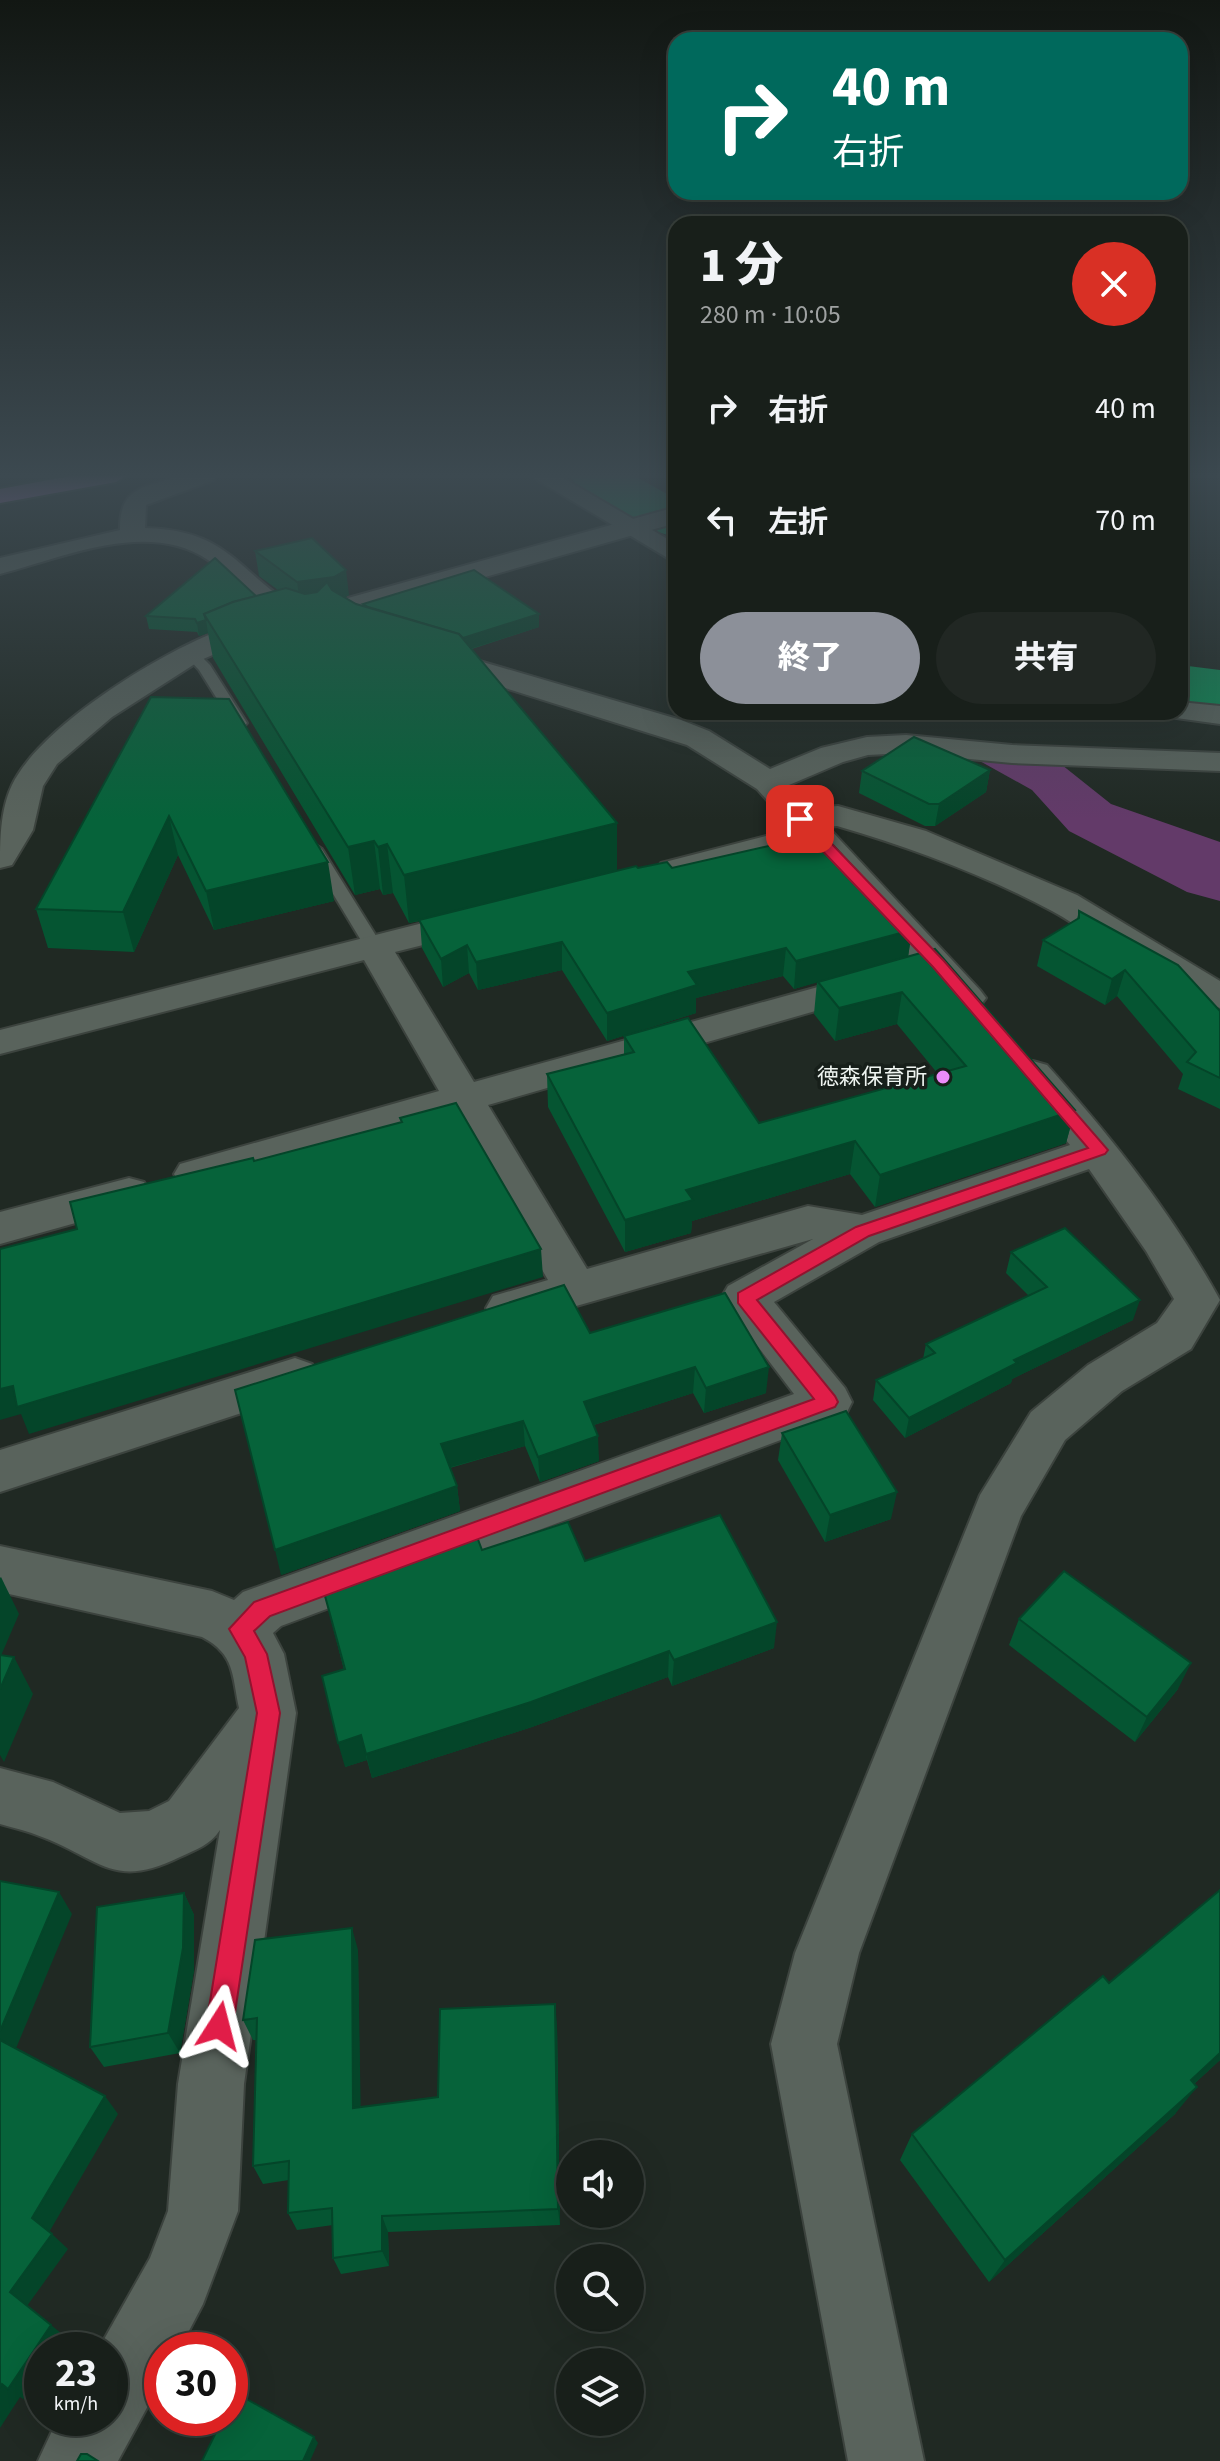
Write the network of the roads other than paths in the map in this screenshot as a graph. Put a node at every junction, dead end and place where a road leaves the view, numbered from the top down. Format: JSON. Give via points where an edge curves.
{"nodes":[{"id":1,"x":257,"y":590,"type":"edge"},
{"id":2,"x":408,"y":590,"type":"edge"},
{"id":3,"x":292,"y":620,"type":"junction"},
{"id":4,"x":403,"y":648,"type":"edge"},
{"id":5,"x":191,"y":654,"type":"junction"},
{"id":6,"x":1188,"y":712,"type":"edge"},
{"id":7,"x":1220,"y":715,"type":"edge"},
{"id":8,"x":245,"y":735,"type":"edge"},
{"id":9,"x":1220,"y":762,"type":"edge"},
{"id":10,"x":768,"y":782,"type":"junction"},
{"id":11,"x":806,"y":826,"type":"junction"},
{"id":12,"x":302,"y":828,"type":"edge"},
{"id":13,"x":0,"y":858,"type":"edge"},
{"id":14,"x":646,"y":877,"type":"edge"},
{"id":15,"x":510,"y":912,"type":"edge"},
{"id":16,"x":374,"y":947,"type":"junction"},
{"id":17,"x":938,"y":964,"type":"junction"},
{"id":18,"x":1220,"y":996,"type":"edge"},
{"id":19,"x":0,"y":1042,"type":"edge"},
{"id":20,"x":464,"y":1099,"type":"junction"},
{"id":21,"x":1099,"y":1150,"type":"junction"},
{"id":22,"x":0,"y":1228,"type":"edge"},
{"id":23,"x":863,"y":1231,"type":"junction"},
{"id":24,"x":575,"y":1287,"type":"junction"},
{"id":25,"x":469,"y":1321,"type":"edge"},
{"id":26,"x":333,"y":1364,"type":"edge"},
{"id":27,"x":0,"y":1471,"type":"edge"},
{"id":28,"x":0,"y":1569,"type":"edge"},
{"id":29,"x":240,"y":1629,"type":"junction"},
{"id":30,"x":268,"y":1713,"type":"junction"},
{"id":31,"x":0,"y":1796,"type":"edge"},
{"id":32,"x":128,"y":2369,"type":"edge"},
{"id":33,"x":90,"y":2436,"type":"edge"},
{"id":34,"x":76,"y":2461,"type":"edge"},
{"id":35,"x":886,"y":2461,"type":"edge"}],
"edges":[{"from":1,"to":3,"type":"street"},
{"from":2,"to":3,"type":"street","via":[[358,604],[355,627]]},
{"from":3,"to":5,"type":"street"},
{"from":4,"to":10,"type":"street","via":[[670,727],[698,738]]},
{"from":5,"to":8,"type":"lane"},
{"from":5,"to":13,"type":"street","via":[[101,711],[45,758],[27,786],[16,830]]},
{"from":6,"to":7,"type":"street"},
{"from":9,"to":10,"type":"street","via":[[906,744],[832,755]]},
{"from":10,"to":11,"type":"street"},
{"from":11,"to":14,"type":"street"},
{"from":11,"to":17,"type":"street"},
{"from":11,"to":18,"type":"street","via":[[838,816],[928,844],[1064,903]]},
{"from":12,"to":16,"type":"lane"},
{"from":15,"to":16,"type":"street"},
{"from":16,"to":19,"type":"street"},
{"from":16,"to":20,"type":"street"},
{"from":17,"to":20,"type":"street"},
{"from":17,"to":21,"type":"street"},
{"from":20,"to":22,"type":"street"},
{"from":20,"to":24,"type":"street"},
{"from":21,"to":23,"type":"street"},
{"from":21,"to":35,"type":"street","via":[[1172,1251],[1197,1300],[1174,1336],[1105,1378],[1048,1426],[998,1510],[827,1953],[804,2044]]},
{"from":23,"to":24,"type":"street","via":[[808,1222]]},
{"from":23,"to":29,"type":"street","via":[[744,1298],[828,1402],[262,1609]]},
{"from":24,"to":25,"type":"street"},
{"from":26,"to":27,"type":"street"},
{"from":28,"to":29,"type":"street","via":[[212,1615]]},
{"from":29,"to":30,"type":"street","via":[[256,1654]]},
{"from":30,"to":31,"type":"street","via":[[190,1822],[152,1840],[117,1843],[53,1811]]},
{"from":30,"to":32,"type":"street","via":[[211,2084],[203,2211],[178,2279]]},
{"from":33,"to":34,"type":"street"}]}
